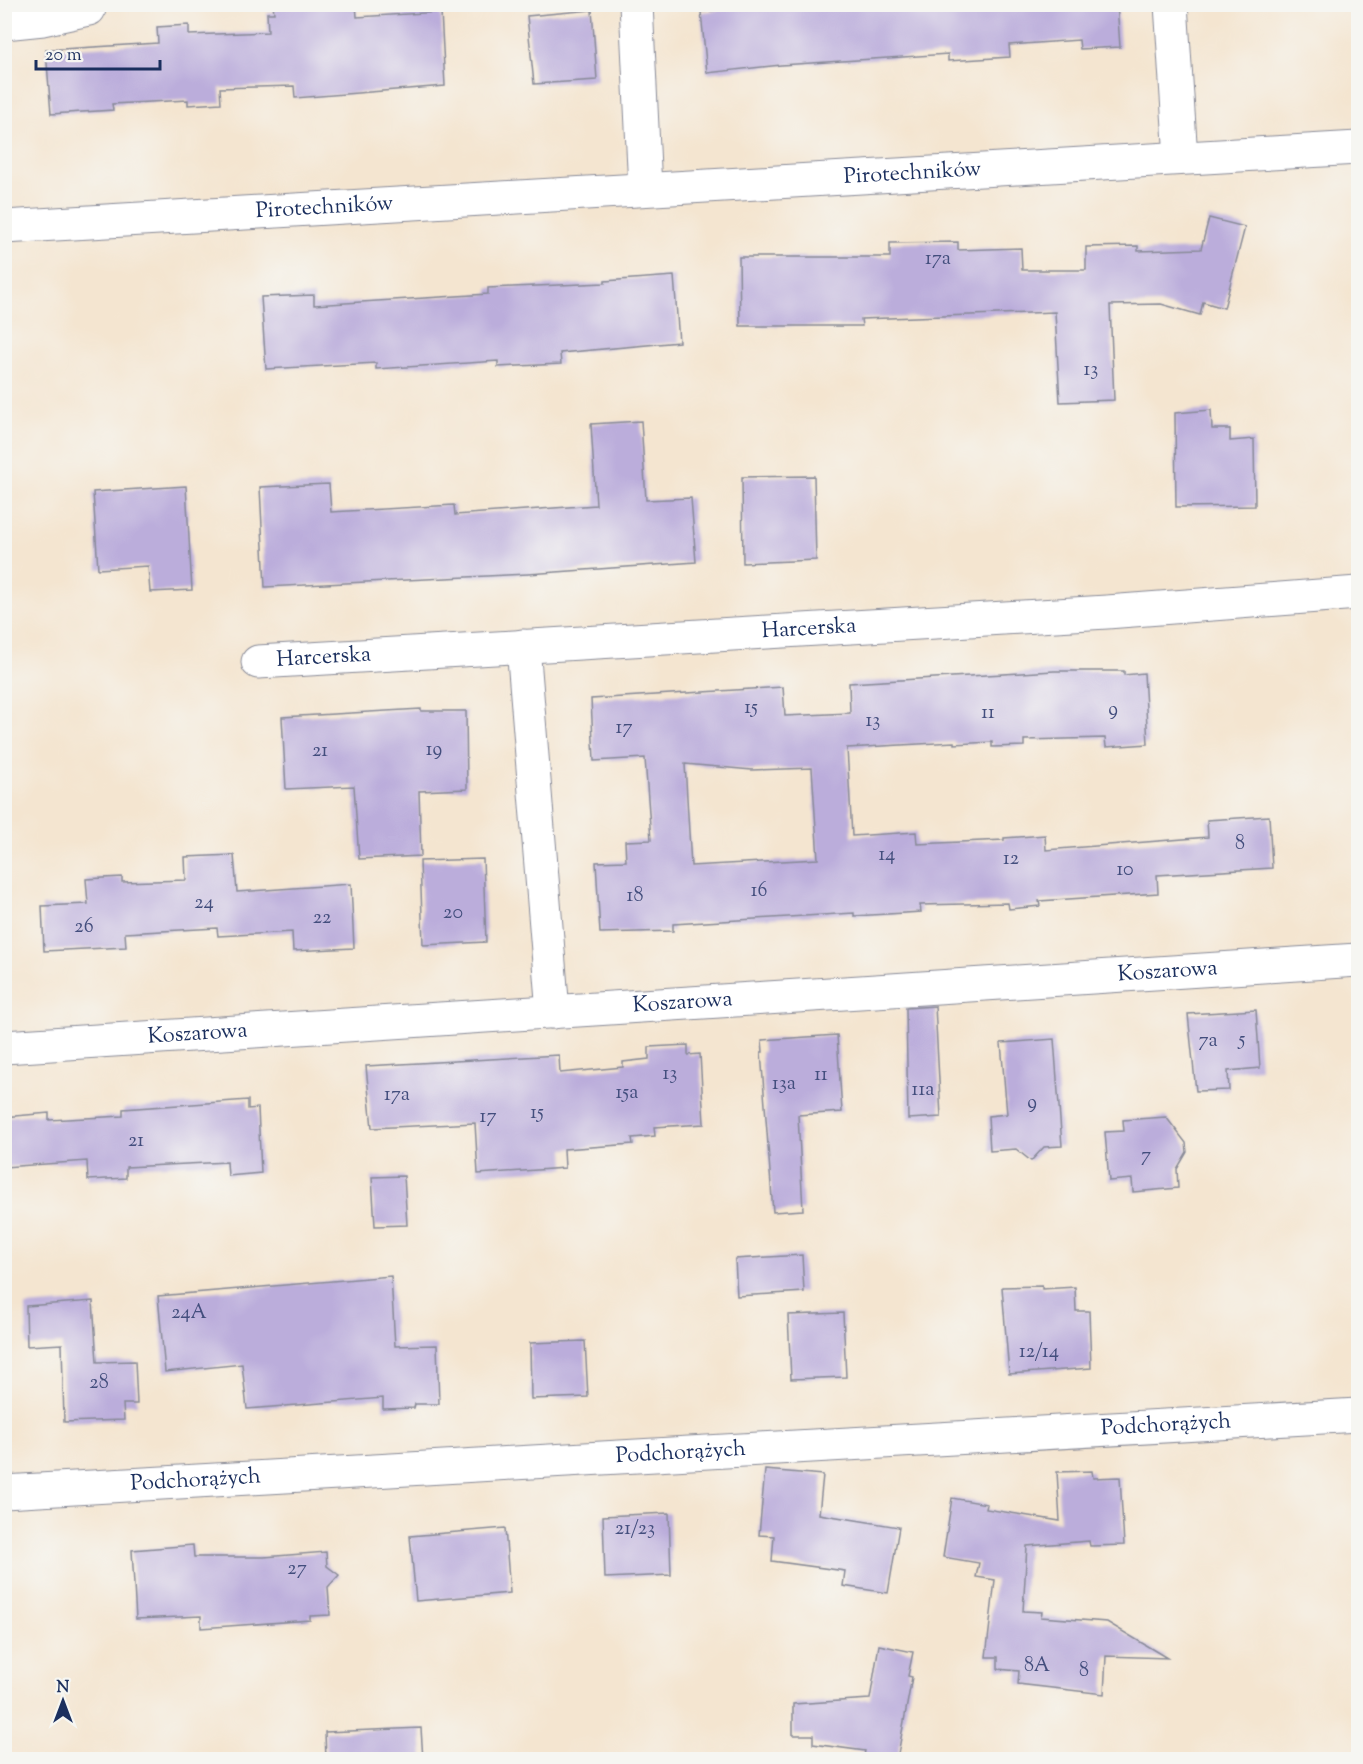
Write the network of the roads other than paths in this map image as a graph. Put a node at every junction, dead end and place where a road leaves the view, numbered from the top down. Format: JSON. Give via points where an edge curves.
{"nodes":[{"id":1,"x":636,"y":4,"type":"edge"},
{"id":2,"x":1171,"y":4,"type":"edge"},
{"id":3,"x":89,"y":9,"type":"dead end"},
{"id":4,"x":4,"y":23,"type":"edge"},
{"id":5,"x":1359,"y":148,"type":"edge"},
{"id":6,"x":1181,"y":158,"type":"junction"},
{"id":7,"x":645,"y":189,"type":"junction"},
{"id":8,"x":4,"y":227,"type":"edge"},
{"id":9,"x":1359,"y":593,"type":"edge"},
{"id":10,"x":523,"y":646,"type":"junction"},
{"id":11,"x":258,"y":662,"type":"dead end"},
{"id":12,"x":1359,"y":960,"type":"edge"},
{"id":13,"x":553,"y":1012,"type":"junction"},
{"id":14,"x":4,"y":1047,"type":"edge"},
{"id":15,"x":1359,"y":1415,"type":"edge"},
{"id":16,"x":4,"y":1492,"type":"edge"}],
"edges":[{"from":1,"to":7,"type":"street"},
{"from":2,"to":6,"type":"street"},
{"from":3,"to":4,"type":"street"},
{"from":5,"to":6,"type":"street","name":"Pirotechników"},
{"from":6,"to":7,"type":"street","name":"Pirotechników"},
{"from":7,"to":8,"type":"street","name":"Pirotechników"},
{"from":9,"to":10,"type":"street","name":"Harcerska","via":[[1107,612]]},
{"from":10,"to":11,"type":"street","name":"Harcerska"},
{"from":10,"to":13,"type":"street"},
{"from":12,"to":13,"type":"street","name":"Koszarowa"},
{"from":13,"to":14,"type":"street","name":"Koszarowa"},
{"from":15,"to":16,"type":"street","name":"Podchorążych"}]}
